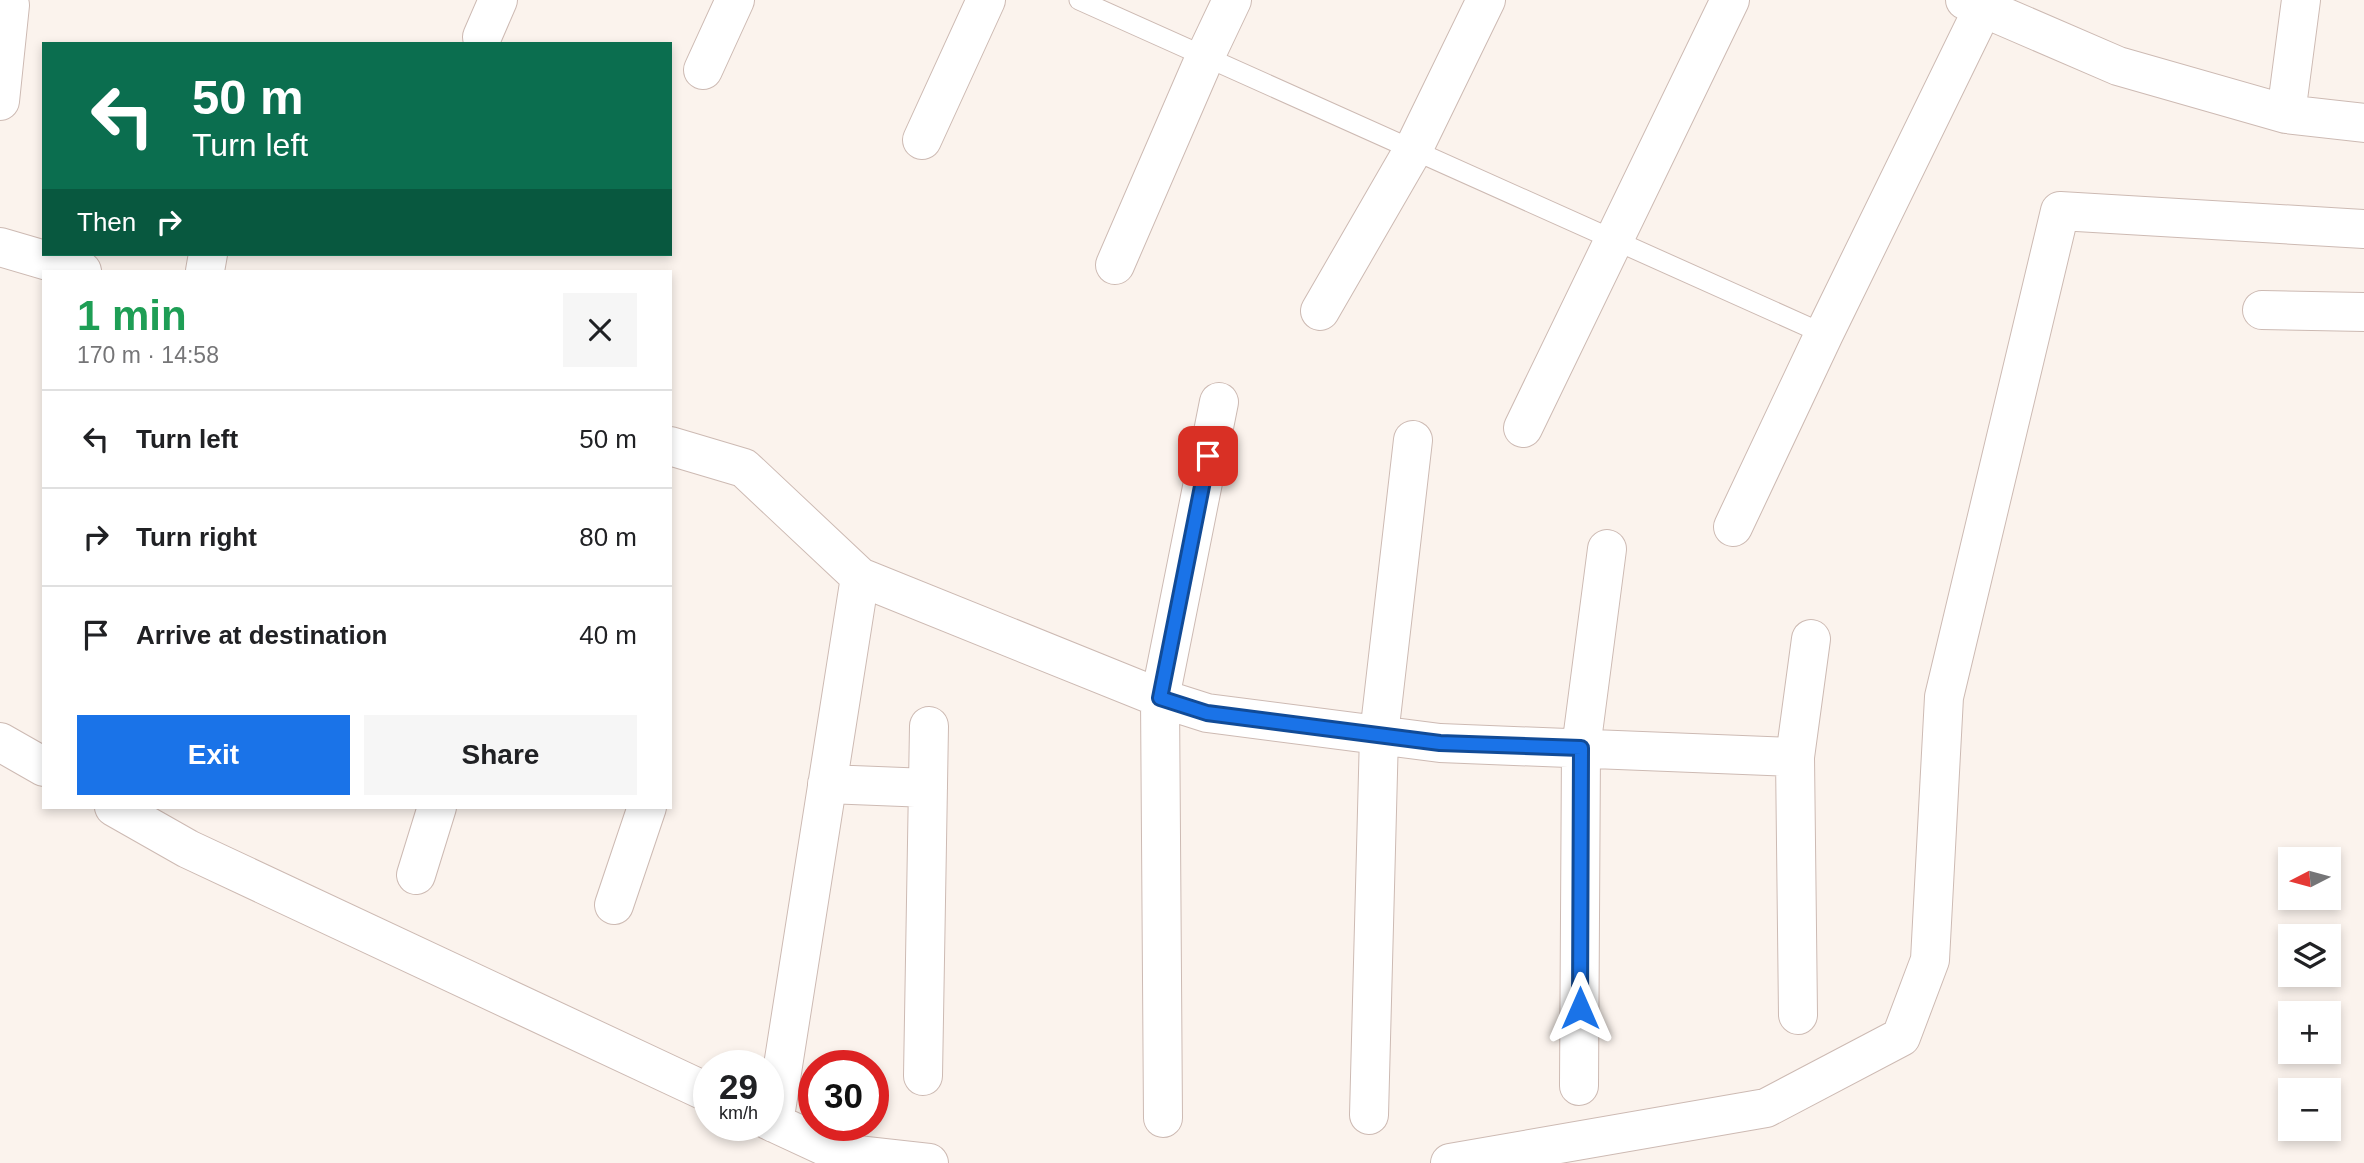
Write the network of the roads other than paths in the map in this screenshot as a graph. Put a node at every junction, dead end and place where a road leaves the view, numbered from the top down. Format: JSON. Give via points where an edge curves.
{"nodes":[{"id":1,"x":498,"y":0,"type":"edge"},
{"id":2,"x":735,"y":0,"type":"edge"},
{"id":3,"x":986,"y":0,"type":"edge"},
{"id":4,"x":1079,"y":0,"type":"edge"},
{"id":5,"x":1232,"y":0,"type":"edge"},
{"id":6,"x":1486,"y":0,"type":"edge"},
{"id":7,"x":1730,"y":0,"type":"edge"},
{"id":8,"x":2301,"y":0,"type":"edge"},
{"id":9,"x":1979,"y":3,"type":"edge"},
{"id":10,"x":9,"y":5,"type":"dead end"},
{"id":11,"x":482,"y":37,"type":"dead end"},
{"id":12,"x":1205,"y":57,"type":"junction"},
{"id":13,"x":703,"y":70,"type":"dead end"},
{"id":14,"x":0,"y":101,"type":"edge"},
{"id":15,"x":2286,"y":114,"type":"junction"},
{"id":16,"x":2364,"y":123,"type":"edge"},
{"id":17,"x":922,"y":140,"type":"dead end"},
{"id":18,"x":1413,"y":150,"type":"junction"},
{"id":19,"x":2364,"y":229,"type":"edge"},
{"id":20,"x":1613,"y":240,"type":"junction"},
{"id":21,"x":0,"y":247,"type":"edge"},
{"id":22,"x":1115,"y":265,"type":"dead end"},
{"id":23,"x":79,"y":270,"type":"edge"},
{"id":24,"x":2262,"y":310,"type":"dead end"},
{"id":25,"x":1320,"y":311,"type":"dead end"},
{"id":26,"x":2364,"y":312,"type":"edge"},
{"id":27,"x":1824,"y":334,"type":"junction"},
{"id":28,"x":1219,"y":402,"type":"dead end"},
{"id":29,"x":1523,"y":428,"type":"dead end"},
{"id":30,"x":1413,"y":440,"type":"dead end"},
{"id":31,"x":672,"y":447,"type":"edge"},
{"id":32,"x":1733,"y":527,"type":"dead end"},
{"id":33,"x":1607,"y":549,"type":"dead end"},
{"id":34,"x":860,"y":577,"type":"junction"},
{"id":35,"x":1811,"y":639,"type":"dead end"},
{"id":36,"x":1160,"y":698,"type":"junction"},
{"id":37,"x":929,"y":726,"type":"dead end"},
{"id":38,"x":1378,"y":735,"type":"junction"},
{"id":39,"x":0,"y":742,"type":"edge"},
{"id":40,"x":1581,"y":748,"type":"junction"},
{"id":41,"x":1795,"y":757,"type":"junction"},
{"id":42,"x":42,"y":765,"type":"edge"},
{"id":43,"x":827,"y":784,"type":"junction"},
{"id":44,"x":928,"y":788,"type":"junction"},
{"id":45,"x":118,"y":809,"type":"edge"},
{"id":46,"x":436,"y":809,"type":"edge"},
{"id":47,"x":646,"y":809,"type":"edge"},
{"id":48,"x":416,"y":875,"type":"dead end"},
{"id":49,"x":614,"y":905,"type":"dead end"},
{"id":50,"x":1798,"y":1015,"type":"dead end"},
{"id":51,"x":783,"y":1050,"type":"edge"},
{"id":52,"x":923,"y":1076,"type":"dead end"},
{"id":53,"x":693,"y":1086,"type":"edge"},
{"id":54,"x":1579,"y":1086,"type":"dead end"},
{"id":55,"x":1369,"y":1115,"type":"dead end"},
{"id":56,"x":1163,"y":1118,"type":"dead end"},
{"id":57,"x":784,"y":1128,"type":"edge"},
{"id":58,"x":929,"y":1163,"type":"edge"},
{"id":59,"x":1450,"y":1163,"type":"edge"}],
"edges":[{"from":1,"to":11,"type":"street"},
{"from":2,"to":13,"type":"street"},
{"from":3,"to":17,"type":"street"},
{"from":4,"to":12,"type":"lane"},
{"from":5,"to":12,"type":"street"},
{"from":6,"to":18,"type":"street"},
{"from":7,"to":20,"type":"street"},
{"from":8,"to":15,"type":"street"},
{"from":9,"to":15,"type":"street","via":[[2118,66]]},
{"from":9,"to":27,"type":"street"},
{"from":10,"to":14,"type":"street"},
{"from":12,"to":18,"type":"lane"},
{"from":12,"to":22,"type":"street"},
{"from":15,"to":16,"type":"street"},
{"from":18,"to":20,"type":"lane"},
{"from":18,"to":25,"type":"street"},
{"from":19,"to":59,"type":"street","via":[[2060,211],[1944,696],[1930,960],[1901,1037],[1766,1108]]},
{"from":20,"to":27,"type":"lane"},
{"from":20,"to":29,"type":"street"},
{"from":21,"to":23,"type":"street"},
{"from":24,"to":26,"type":"street"},
{"from":27,"to":32,"type":"street"},
{"from":28,"to":36,"type":"street"},
{"from":30,"to":38,"type":"street"},
{"from":31,"to":34,"type":"street","via":[[744,468]]},
{"from":33,"to":40,"type":"street"},
{"from":34,"to":36,"type":"street"},
{"from":34,"to":43,"type":"street"},
{"from":35,"to":41,"type":"street"},
{"from":36,"to":38,"type":"street","via":[[1207,713]]},
{"from":36,"to":56,"type":"street"},
{"from":37,"to":44,"type":"street"},
{"from":38,"to":40,"type":"street","via":[[1440,743]]},
{"from":38,"to":55,"type":"street"},
{"from":39,"to":42,"type":"street"},
{"from":40,"to":41,"type":"street"},
{"from":40,"to":54,"type":"street"},
{"from":41,"to":50,"type":"street"},
{"from":43,"to":44,"type":"street"},
{"from":43,"to":51,"type":"street"},
{"from":44,"to":52,"type":"street"},
{"from":45,"to":53,"type":"street","via":[[188,849]]},
{"from":46,"to":48,"type":"street"},
{"from":47,"to":49,"type":"street"},
{"from":57,"to":58,"type":"street","via":[[839,1153]]}]}
